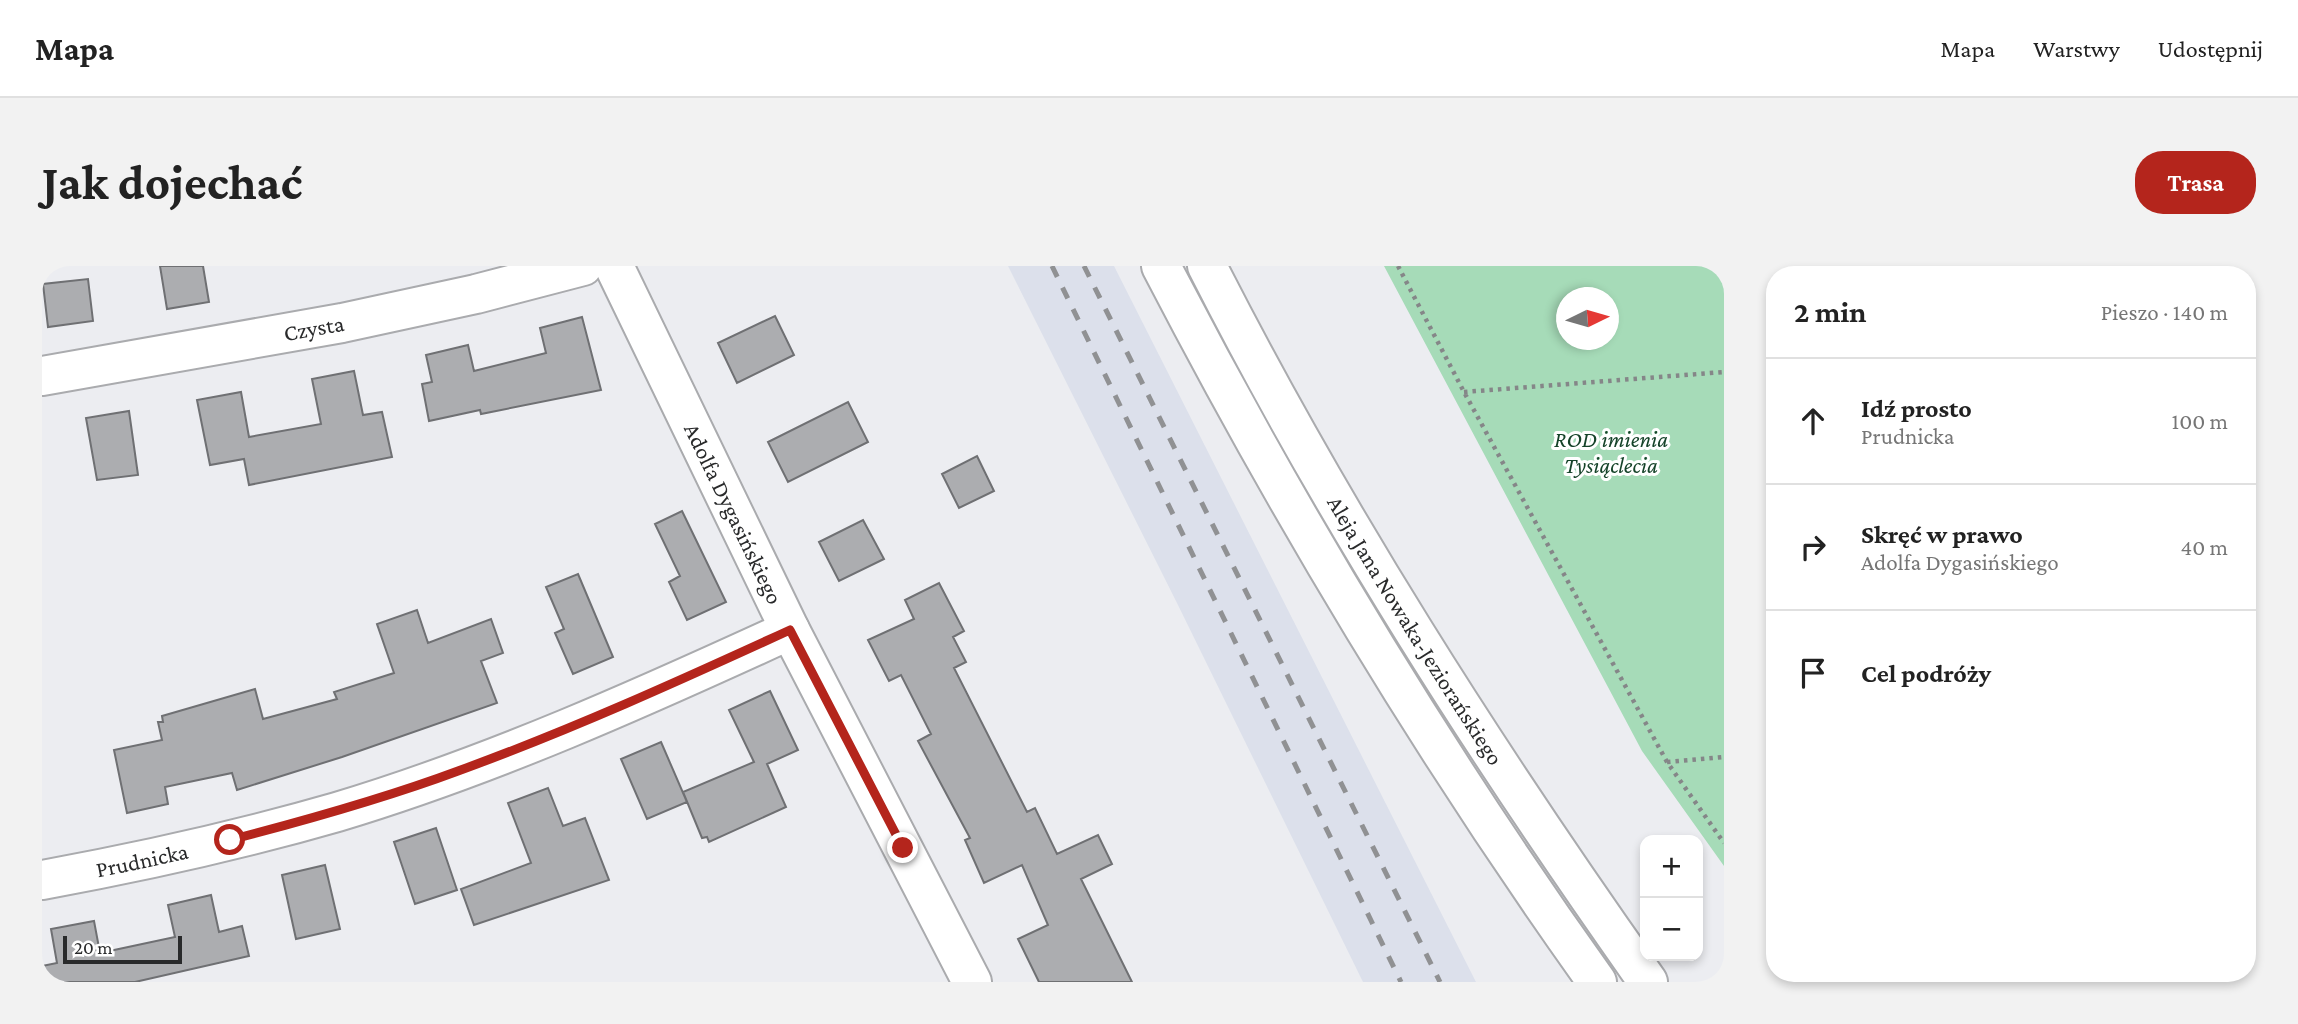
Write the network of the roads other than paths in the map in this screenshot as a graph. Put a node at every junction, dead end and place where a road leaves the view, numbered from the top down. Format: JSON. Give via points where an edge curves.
{"nodes":[{"id":1,"x":583,"y":266,"type":"edge"},
{"id":2,"x":614,"y":266,"type":"edge"},
{"id":3,"x":1161,"y":266,"type":"edge"},
{"id":4,"x":1207,"y":266,"type":"edge"},
{"id":5,"x":42,"y":376,"type":"edge"},
{"id":6,"x":790,"y":630,"type":"junction"},
{"id":7,"x":42,"y":880,"type":"edge"},
{"id":8,"x":972,"y":982,"type":"edge"},
{"id":9,"x":1597,"y":982,"type":"edge"},
{"id":10,"x":1648,"y":982,"type":"edge"}],
"edges":[{"from":1,"to":5,"type":"street","name":"Czysta","via":[[342,323]]},
{"from":2,"to":6,"type":"street","name":"Adolfa Dygasińskiego"},
{"from":3,"to":9,"type":"street","name":"Aleja Jana Nowaka-Jeziorańskiego","via":[[1229,396],[1408,703]]},
{"from":4,"to":10,"type":"street","name":"Aleja Jana Nowaka-Jeziorańskiego","via":[[1357,541],[1557,853]]},
{"from":6,"to":7,"type":"street","name":"Prudnicka","via":[[560,732],[457,772],[337,812],[230,840]]},
{"from":6,"to":8,"type":"street","name":"Adolfa Dygasińskiego"}]}
